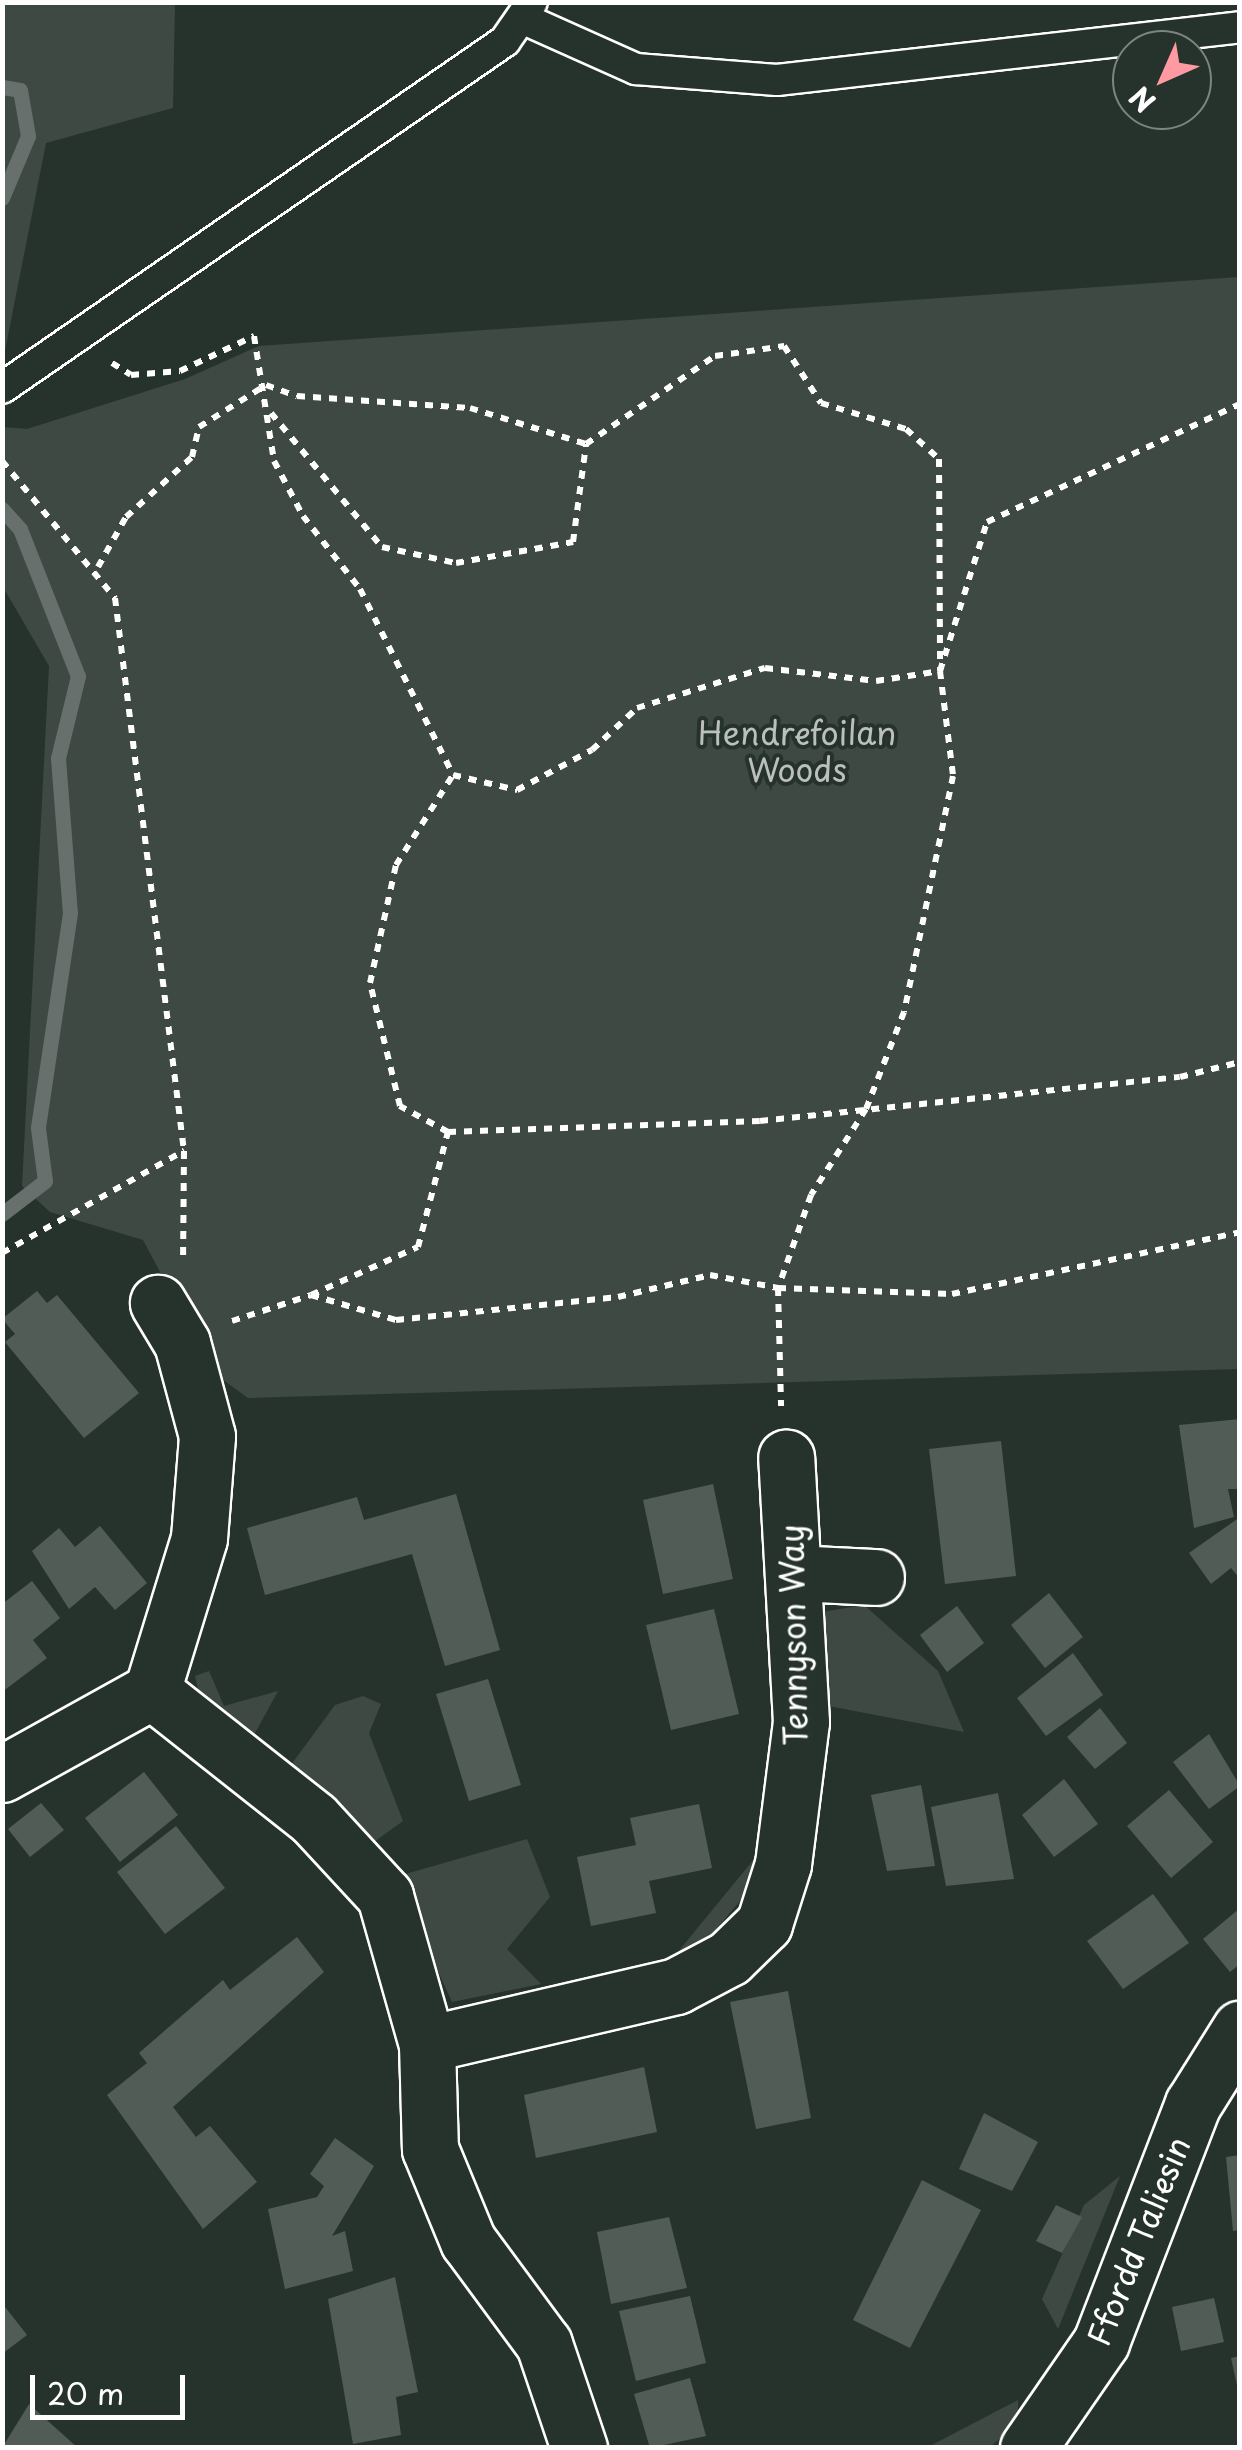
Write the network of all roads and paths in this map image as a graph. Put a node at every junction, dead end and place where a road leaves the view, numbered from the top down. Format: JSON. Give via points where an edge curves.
{"nodes":[{"id":1,"x":528,"y":11,"type":"edge"},
{"id":2,"x":1240,"y":27,"type":"edge"},
{"id":3,"x":76,"y":342,"type":"junction"},
{"id":4,"x":266,"y":385,"type":"junction"},
{"id":5,"x":2,"y":388,"type":"edge"},
{"id":6,"x":1240,"y":404,"type":"edge"},
{"id":7,"x":269,"y":410,"type":"junction"},
{"id":8,"x":586,"y":444,"type":"junction"},
{"id":9,"x":2,"y":461,"type":"edge"},
{"id":10,"x":98,"y":567,"type":"junction"},
{"id":11,"x":940,"y":671,"type":"junction"},
{"id":12,"x":453,"y":775,"type":"junction"},
{"id":13,"x":1240,"y":1062,"type":"edge"},
{"id":14,"x":866,"y":1108,"type":"junction"},
{"id":15,"x":448,"y":1132,"type":"junction"},
{"id":16,"x":184,"y":1151,"type":"junction"},
{"id":17,"x":1240,"y":1232,"type":"edge"},
{"id":18,"x":2,"y":1253,"type":"edge"},
{"id":19,"x":778,"y":1288,"type":"junction"},
{"id":20,"x":311,"y":1295,"type":"junction"},
{"id":21,"x":185,"y":1324,"type":"junction"},
{"id":22,"x":786,"y":1458,"type":"joint"},
{"id":23,"x":794,"y":1573,"type":"junction"},
{"id":24,"x":876,"y":1577,"type":"dead end"},
{"id":25,"x":152,"y":1692,"type":"junction"},
{"id":26,"x":2,"y":1774,"type":"edge"},
{"id":27,"x":1240,"y":2029,"type":"edge"},
{"id":28,"x":427,"y":2044,"type":"junction"},
{"id":29,"x":578,"y":2448,"type":"edge"},
{"id":30,"x":1028,"y":2448,"type":"edge"}],
"edges":[{"from":1,"to":2,"type":"lane","via":[[636,69],[778,80]]},
{"from":1,"to":3,"type":"lane"},
{"from":3,"to":4,"type":"path","via":[[131,375],[180,371],[254,336]]},
{"from":3,"to":5,"type":"lane"},
{"from":4,"to":7,"type":"path"},
{"from":4,"to":8,"type":"path","via":[[297,396],[470,408]]},
{"from":4,"to":10,"type":"path","via":[[200,428],[192,457],[126,517]]},
{"from":6,"to":11,"type":"path","via":[[988,522]]},
{"from":7,"to":8,"type":"path","via":[[382,547],[456,563],[573,542]]},
{"from":7,"to":12,"type":"path","via":[[274,461],[303,516],[360,590]]},
{"from":8,"to":11,"type":"path","via":[[716,356],[784,346],[821,403],[906,428],[939,460]]},
{"from":9,"to":10,"type":"path"},
{"from":10,"to":16,"type":"path","via":[[114,598]]},
{"from":11,"to":12,"type":"path","via":[[876,682],[765,668],[637,708],[592,750],[517,790]]},
{"from":11,"to":14,"type":"path","via":[[953,776],[904,1012]]},
{"from":12,"to":15,"type":"path","via":[[396,865],[370,983],[400,1106]]},
{"from":13,"to":14,"type":"path","via":[[1180,1077]]},
{"from":14,"to":15,"type":"path","via":[[586,1132]]},
{"from":14,"to":19,"type":"path","via":[[811,1195]]},
{"from":15,"to":20,"type":"path","via":[[418,1247]]},
{"from":16,"to":18,"type":"path"},
{"from":16,"to":21,"type":"path"},
{"from":17,"to":19,"type":"path","via":[[952,1294]]},
{"from":19,"to":20,"type":"path","via":[[710,1275],[618,1297],[396,1320]]},
{"from":19,"to":22,"type":"path"},
{"from":20,"to":21,"type":"path"},
{"from":21,"to":25,"type":"street","via":[[207,1436],[199,1538]]},
{"from":22,"to":23,"type":"street","name":"Tennyson Way"},
{"from":23,"to":24,"type":"street"},
{"from":23,"to":28,"type":"street","name":"Tennyson Way","via":[[801,1722],[783,1864],[764,1924],[729,1958],[676,1986]]},
{"from":25,"to":26,"type":"street"},
{"from":25,"to":28,"type":"street","via":[[314,1819],[386,1896]]},
{"from":27,"to":30,"type":"street","name":"Ffordd Taliesin","via":[[1193,2104],[1101,2342]]},
{"from":28,"to":29,"type":"street","via":[[430,2149],[468,2241],[544,2344]]}]}
